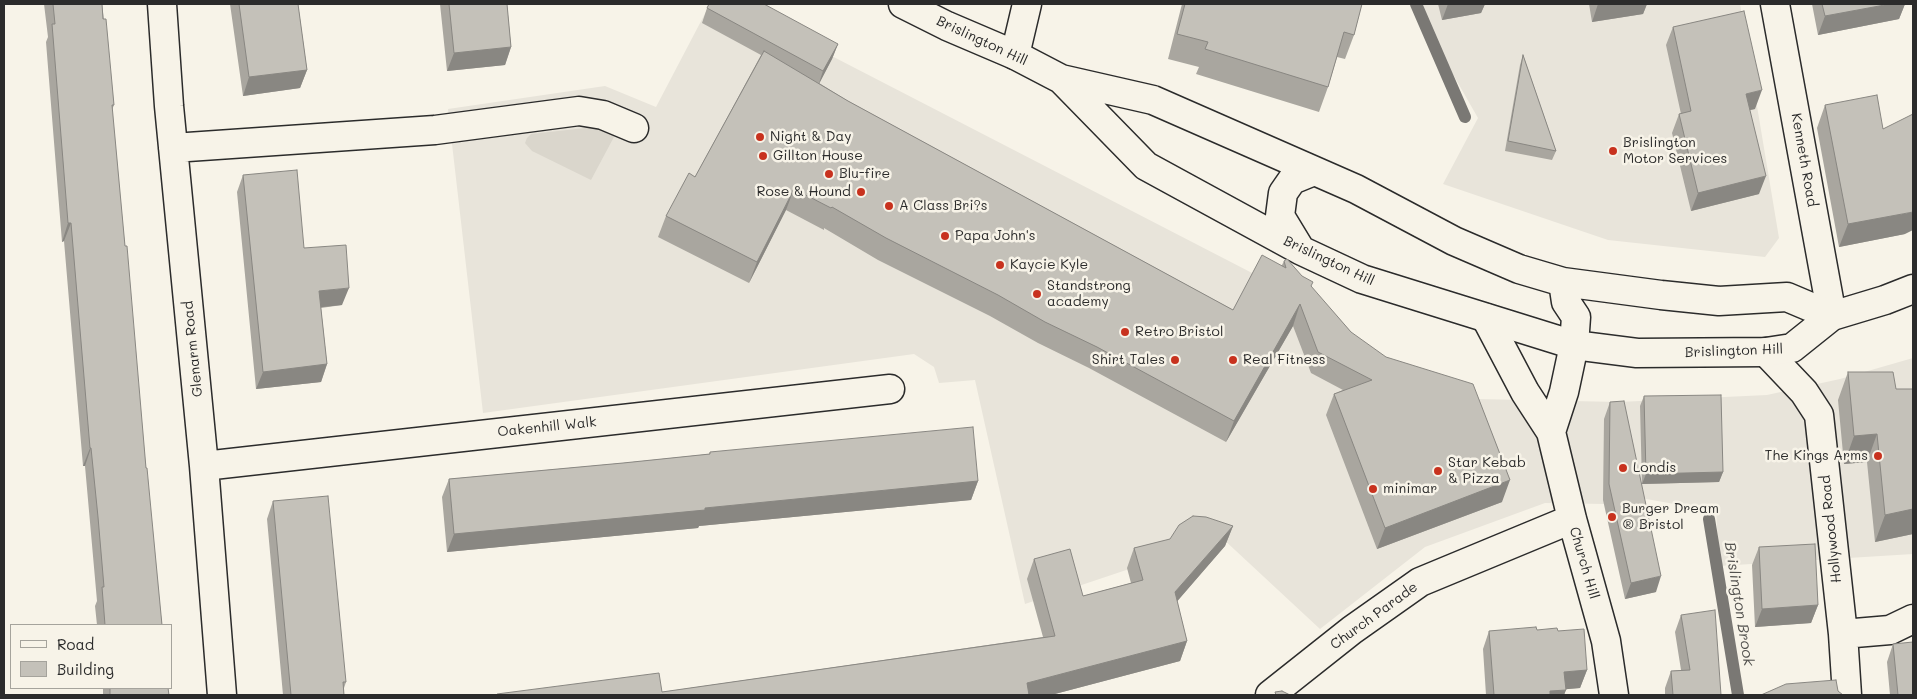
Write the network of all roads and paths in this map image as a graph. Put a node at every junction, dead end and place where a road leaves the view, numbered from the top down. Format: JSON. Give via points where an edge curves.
{"nodes":[{"id":1,"x":162,"y":4,"type":"edge"},
{"id":2,"x":904,"y":4,"type":"edge"},
{"id":3,"x":1027,"y":4,"type":"edge"},
{"id":4,"x":1775,"y":4,"type":"edge"},
{"id":5,"x":1015,"y":55,"type":"junction"},
{"id":6,"x":1061,"y":79,"type":"junction"},
{"id":7,"x":634,"y":128,"type":"dead end"},
{"id":8,"x":173,"y":148,"type":"junction"},
{"id":9,"x":1314,"y":170,"type":"junction"},
{"id":10,"x":1300,"y":250,"type":"junction"},
{"id":11,"x":1562,"y":282,"type":"junction"},
{"id":12,"x":1913,"y":289,"type":"edge"},
{"id":13,"x":1832,"y":316,"type":"junction"},
{"id":14,"x":1486,"y":318,"type":"junction"},
{"id":15,"x":1574,"y":345,"type":"junction"},
{"id":16,"x":1766,"y":352,"type":"junction"},
{"id":17,"x":890,"y":389,"type":"dead end"},
{"id":18,"x":1551,"y":432,"type":"junction"},
{"id":19,"x":204,"y":466,"type":"junction"},
{"id":20,"x":1572,"y":519,"type":"junction"},
{"id":21,"x":1913,"y":619,"type":"edge"},
{"id":22,"x":1843,"y":634,"type":"junction"},
{"id":23,"x":222,"y":695,"type":"edge"},
{"id":24,"x":1270,"y":695,"type":"edge"},
{"id":25,"x":1614,"y":695,"type":"edge"},
{"id":26,"x":1847,"y":695,"type":"edge"}],
"edges":[{"from":1,"to":8,"type":"main road","name":"Glenarm Road"},
{"from":2,"to":5,"type":"main road","name":"Brislington Hill"},
{"from":3,"to":5,"type":"main road"},
{"from":4,"to":13,"type":"main road","name":"Kenneth Road"},
{"from":5,"to":6,"type":"main road","name":"Brislington Hill"},
{"from":6,"to":9,"type":"main road","name":"Brislington Hill","via":[[1153,100]]},
{"from":6,"to":10,"type":"main road","name":"Brislington Hill","via":[[1146,166]]},
{"from":7,"to":8,"type":"main road","via":[[603,115],[579,112],[436,130]]},
{"from":8,"to":19,"type":"main road","name":"Glenarm Road"},
{"from":9,"to":10,"type":"main road","via":[[1292,180],[1283,193],[1280,216]]},
{"from":9,"to":11,"type":"main road","name":"Brislington Hill","via":[[1454,241],[1519,269]]},
{"from":10,"to":14,"type":"main road","name":"Brislington Hill","via":[[1362,279]]},
{"from":11,"to":13,"type":"main road","name":"Brislington Hill","via":[[1719,301],[1787,297]]},
{"from":11,"to":15,"type":"main road","via":[[1566,302],[1576,317]]},
{"from":12,"to":13,"type":"main road"},
{"from":13,"to":16,"type":"main road","name":"Brislington Hill","via":[[1792,348]]},
{"from":14,"to":15,"type":"main road","name":"Brislington Hill"},
{"from":14,"to":18,"type":"main road","name":"Church Hill","via":[[1525,392]]},
{"from":15,"to":16,"type":"main road","name":"Brislington Hill","via":[[1637,353]]},
{"from":15,"to":18,"type":"main road"},
{"from":16,"to":22,"type":"main road","name":"Hollywood Road","via":[[1804,392],[1819,415]]},
{"from":17,"to":19,"type":"main road","name":"Oakenhill Walk"},
{"from":18,"to":20,"type":"main road","name":"Church Hill"},
{"from":19,"to":23,"type":"main road","name":"Glenarm Road"},
{"from":20,"to":24,"type":"main road","name":"Church Parade","via":[[1420,582],[1352,630]]},
{"from":20,"to":25,"type":"main road","name":"Church Hill","via":[[1606,641]]},
{"from":21,"to":22,"type":"main road","via":[[1890,630]]},
{"from":22,"to":26,"type":"main road","name":"Hollywood Road"}]}
